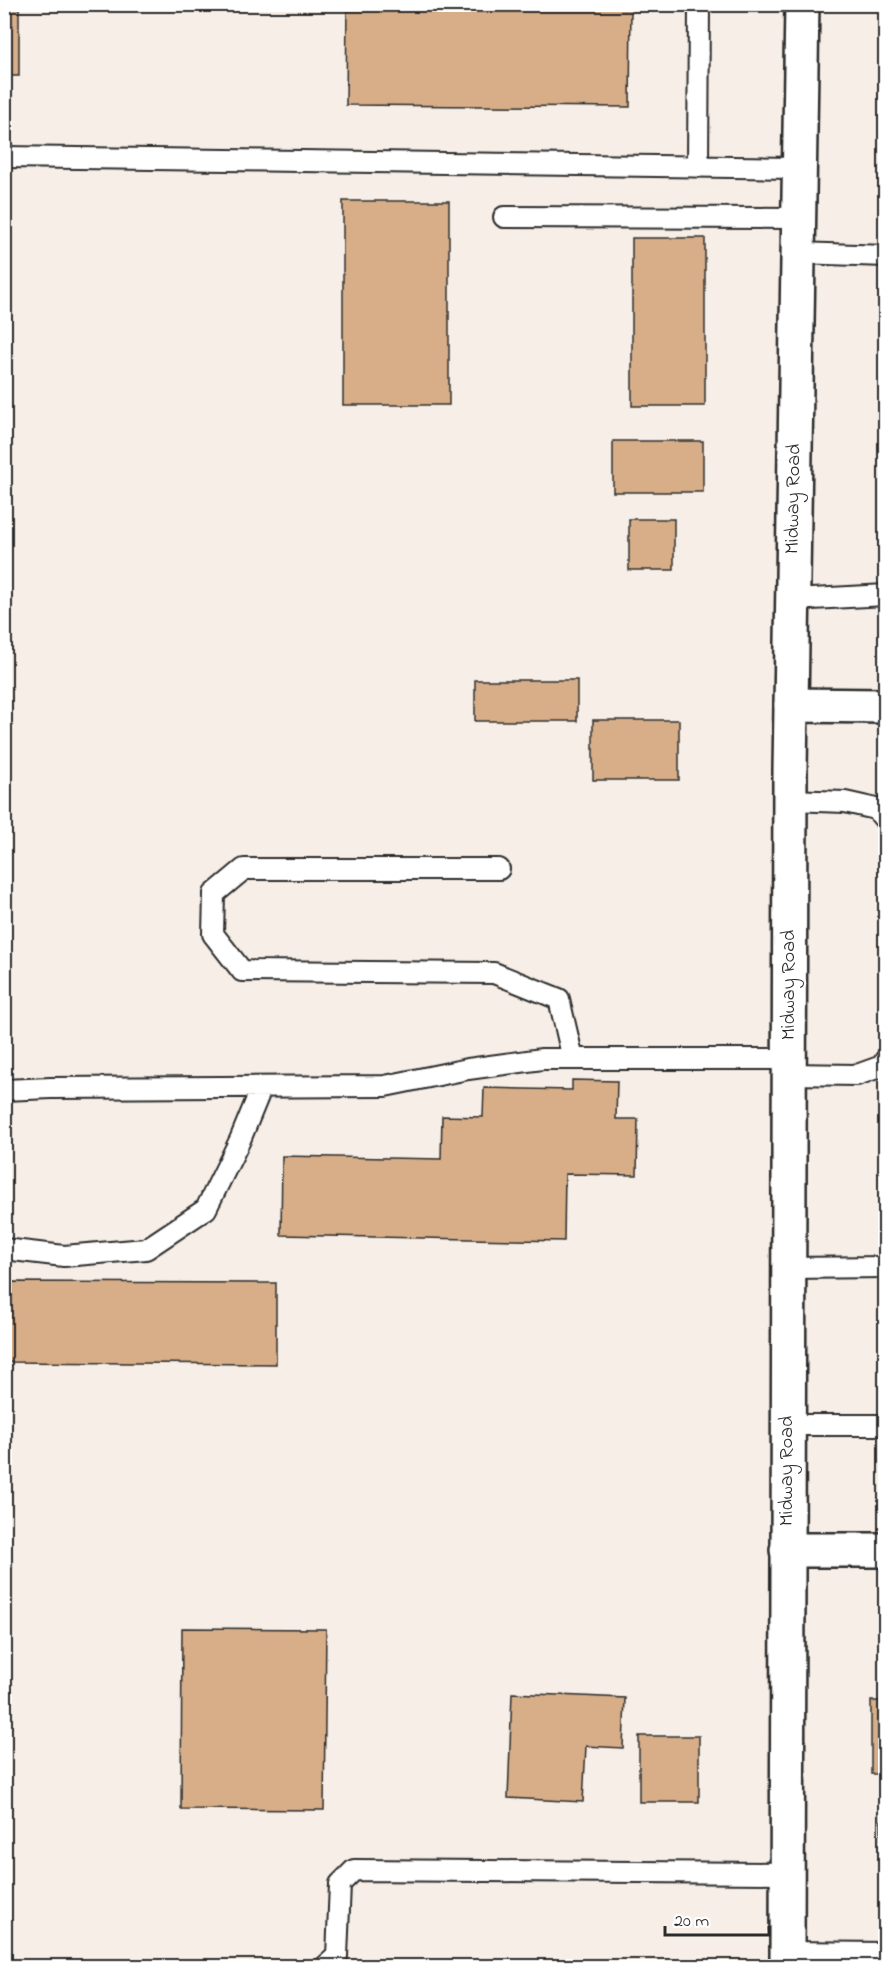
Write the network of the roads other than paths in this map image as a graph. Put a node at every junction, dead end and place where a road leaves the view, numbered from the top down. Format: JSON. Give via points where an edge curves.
{"nodes":[{"id":1,"x":699,"y":4,"type":"edge"},
{"id":2,"x":802,"y":4,"type":"edge"},
{"id":3,"x":4,"y":157,"type":"edge"},
{"id":4,"x":698,"y":166,"type":"junction"},
{"id":5,"x":799,"y":168,"type":"junction"},
{"id":6,"x":504,"y":218,"type":"dead end"},
{"id":7,"x":798,"y":218,"type":"junction"},
{"id":8,"x":798,"y":253,"type":"junction"},
{"id":9,"x":885,"y":256,"type":"edge"},
{"id":10,"x":885,"y":595,"type":"edge"},
{"id":11,"x":793,"y":600,"type":"junction"},
{"id":12,"x":791,"y":705,"type":"junction"},
{"id":13,"x":885,"y":706,"type":"edge"},
{"id":14,"x":790,"y":800,"type":"junction"},
{"id":15,"x":885,"y":821,"type":"edge"},
{"id":16,"x":499,"y":868,"type":"dead end"},
{"id":17,"x":573,"y":1059,"type":"junction"},
{"id":18,"x":885,"y":1059,"type":"edge"},
{"id":19,"x":788,"y":1066,"type":"junction"},
{"id":20,"x":261,"y":1089,"type":"junction"},
{"id":21,"x":4,"y":1090,"type":"edge"},
{"id":22,"x":4,"y":1249,"type":"edge"},
{"id":23,"x":885,"y":1267,"type":"edge"},
{"id":24,"x":788,"y":1268,"type":"junction"},
{"id":25,"x":787,"y":1425,"type":"junction"},
{"id":26,"x":885,"y":1425,"type":"edge"},
{"id":27,"x":787,"y":1550,"type":"junction"},
{"id":28,"x":885,"y":1550,"type":"edge"},
{"id":29,"x":787,"y":1873,"type":"junction"},
{"id":30,"x":885,"y":1953,"type":"edge"},
{"id":31,"x":787,"y":1959,"type":"edge"},
{"id":32,"x":326,"y":1966,"type":"edge"}],
"edges":[{"from":1,"to":4,"type":"lane"},
{"from":2,"to":5,"type":"main road","name":"Midway Road"},
{"from":3,"to":4,"type":"lane"},
{"from":4,"to":5,"type":"lane"},
{"from":5,"to":7,"type":"main road","name":"Midway Road"},
{"from":6,"to":7,"type":"lane"},
{"from":7,"to":8,"type":"main road","name":"Midway Road"},
{"from":8,"to":9,"type":"lane"},
{"from":8,"to":11,"type":"main road","name":"Midway Road"},
{"from":10,"to":11,"type":"lane"},
{"from":11,"to":12,"type":"main road","name":"Midway Road"},
{"from":12,"to":13,"type":"main road"},
{"from":12,"to":14,"type":"main road","name":"Midway Road"},
{"from":14,"to":15,"type":"lane","via":[[845,802],[876,809]]},
{"from":14,"to":19,"type":"main road","name":"Midway Road"},
{"from":16,"to":17,"type":"lane","via":[[244,868],[214,894],[213,934],[242,971],[494,974],[559,999]]},
{"from":17,"to":19,"type":"lane"},
{"from":17,"to":20,"type":"lane","via":[[468,1069],[385,1086]]},
{"from":18,"to":19,"type":"lane","via":[[882,1066],[857,1075]]},
{"from":19,"to":24,"type":"main road","name":"Midway Road"},
{"from":20,"to":21,"type":"lane"},
{"from":20,"to":22,"type":"lane","via":[[206,1209],[146,1249],[64,1256]]},
{"from":23,"to":24,"type":"lane"},
{"from":24,"to":25,"type":"main road","name":"Midway Road"},
{"from":25,"to":26,"type":"lane"},
{"from":25,"to":27,"type":"main road","name":"Midway Road"},
{"from":27,"to":28,"type":"main road"},
{"from":27,"to":29,"type":"main road","name":"Midway Road"},
{"from":29,"to":31,"type":"main road","name":"Midway Road"},
{"from":29,"to":32,"type":"lane","via":[[354,1870],[340,1884],[337,1956]]},
{"from":30,"to":31,"type":"lane"}]}
